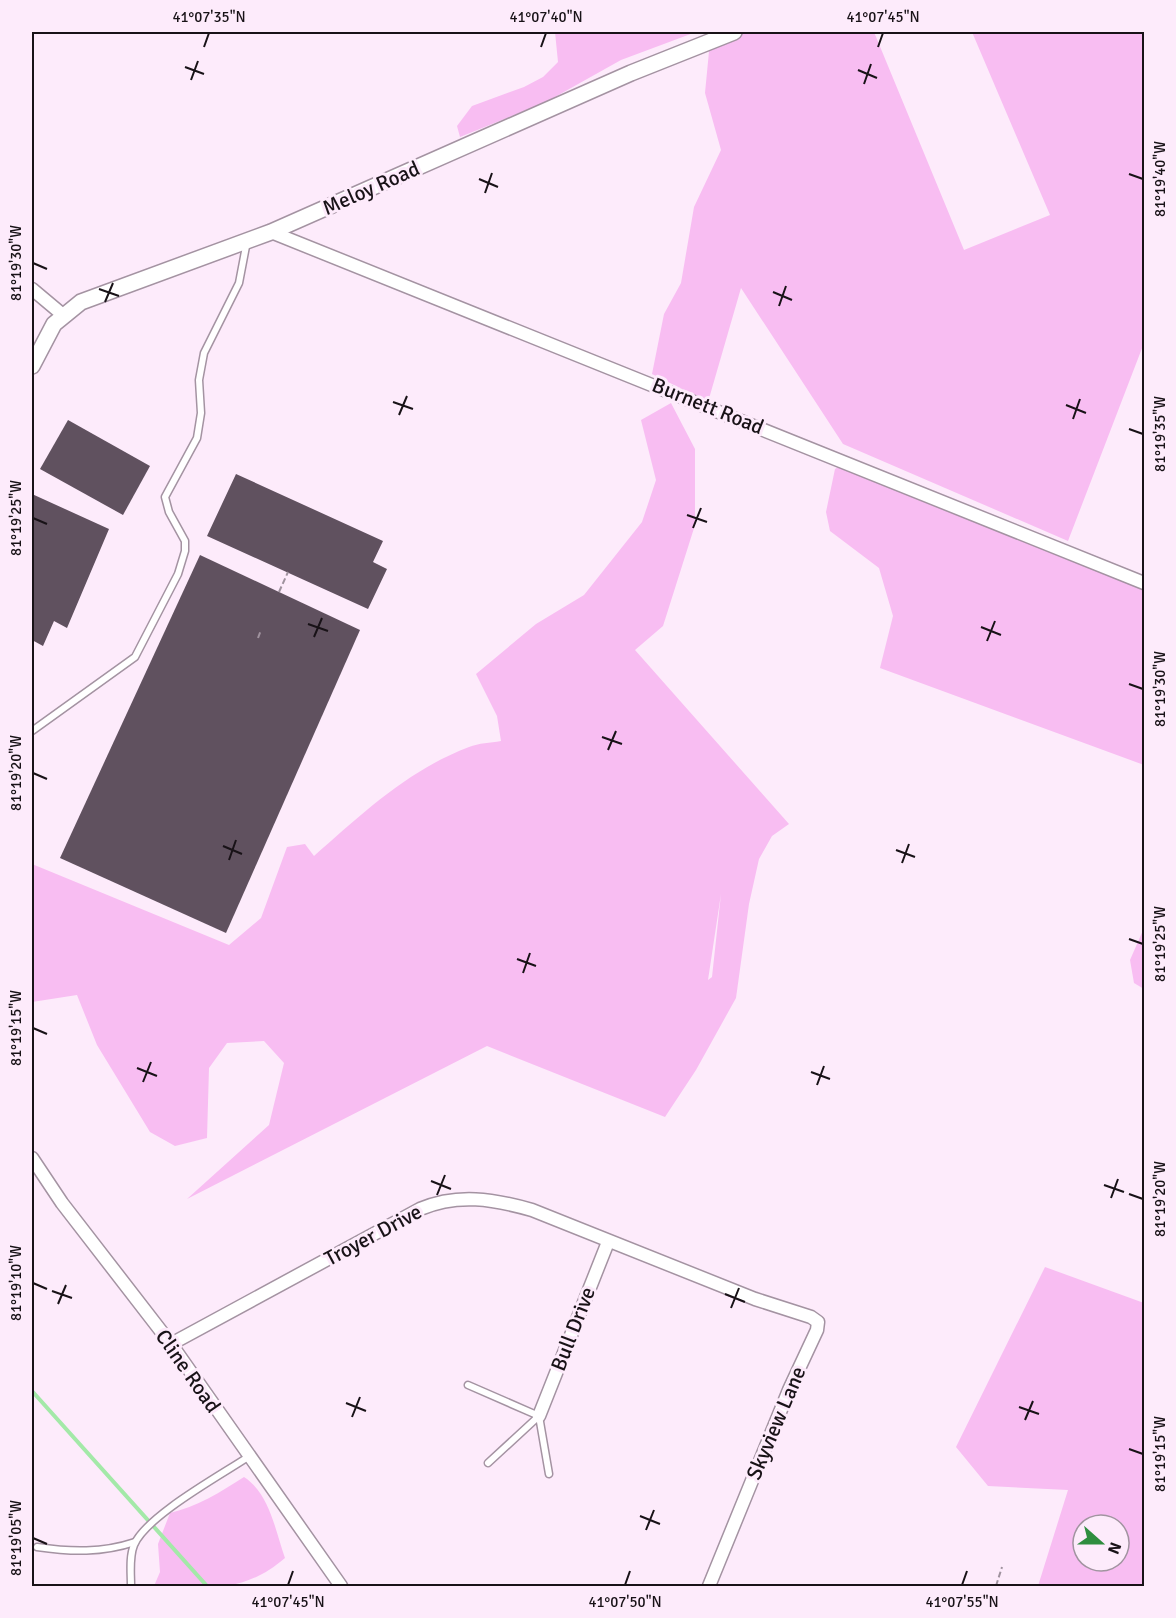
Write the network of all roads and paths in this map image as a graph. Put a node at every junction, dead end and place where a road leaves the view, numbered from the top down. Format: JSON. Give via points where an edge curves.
{"nodes":[{"id":1,"x":734,"y":32,"type":"edge"},
{"id":2,"x":271,"y":232,"type":"junction"},
{"id":3,"x":247,"y":240,"type":"junction"},
{"id":4,"x":32,"y":289,"type":"edge"},
{"id":5,"x":63,"y":315,"type":"junction"},
{"id":6,"x":32,"y":366,"type":"edge"},
{"id":7,"x":288,"y":572,"type":"dead end"},
{"id":8,"x":1144,"y":583,"type":"edge"},
{"id":9,"x":279,"y":592,"type":"dead end"},
{"id":10,"x":261,"y":630,"type":"dead end"},
{"id":11,"x":258,"y":638,"type":"dead end"},
{"id":12,"x":32,"y":731,"type":"edge"},
{"id":13,"x":32,"y":1158,"type":"edge"},
{"id":14,"x":608,"y":1242,"type":"junction"},
{"id":15,"x":755,"y":1299,"type":"joint"},
{"id":16,"x":171,"y":1344,"type":"junction"},
{"id":17,"x":468,"y":1385,"type":"dead end"},
{"id":18,"x":539,"y":1416,"type":"junction"},
{"id":19,"x":248,"y":1457,"type":"junction"},
{"id":20,"x":488,"y":1464,"type":"dead end"},
{"id":21,"x":549,"y":1474,"type":"dead end"},
{"id":22,"x":135,"y":1542,"type":"junction"},
{"id":23,"x":38,"y":1547,"type":"dead end"},
{"id":24,"x":1002,"y":1567,"type":"dead end"},
{"id":25,"x":130,"y":1587,"type":"edge"},
{"id":26,"x":341,"y":1587,"type":"edge"},
{"id":27,"x":709,"y":1587,"type":"edge"},
{"id":28,"x":996,"y":1587,"type":"edge"}],
"edges":[{"from":1,"to":2,"type":"street","name":"Meloy Road","via":[[631,73]]},
{"from":2,"to":3,"type":"street","name":"Meloy Road"},
{"from":2,"to":8,"type":"street","name":"Burnett Road"},
{"from":3,"to":5,"type":"street","name":"Meloy Road","via":[[96,295]]},
{"from":3,"to":12,"type":"lane","via":[[239,283],[204,353],[196,438],[165,497],[185,541],[178,574],[135,657]]},
{"from":4,"to":5,"type":"street"},
{"from":5,"to":6,"type":"street","name":"Meloy Road","via":[[47,333]]},
{"from":7,"to":9,"type":"path"},
{"from":10,"to":11,"type":"path"},
{"from":13,"to":16,"type":"street","name":"Cline Road"},
{"from":14,"to":15,"type":"street","name":"Troyer Drive"},
{"from":14,"to":16,"type":"street","name":"Troyer Drive","via":[[532,1210],[502,1202],[466,1198],[434,1203]]},
{"from":14,"to":18,"type":"street","name":"Bull Drive"},
{"from":15,"to":27,"type":"street","name":"Skyview Lane","via":[[811,1317],[818,1322],[817,1330]]},
{"from":16,"to":19,"type":"street","name":"Cline Road"},
{"from":17,"to":18,"type":"lane"},
{"from":18,"to":20,"type":"lane"},
{"from":18,"to":21,"type":"lane"},
{"from":19,"to":22,"type":"lane","via":[[156,1520]]},
{"from":19,"to":26,"type":"street","name":"Cline Road"},
{"from":22,"to":23,"type":"lane","via":[[89,1551]]},
{"from":22,"to":25,"type":"lane"},
{"from":24,"to":28,"type":"path"}]}
